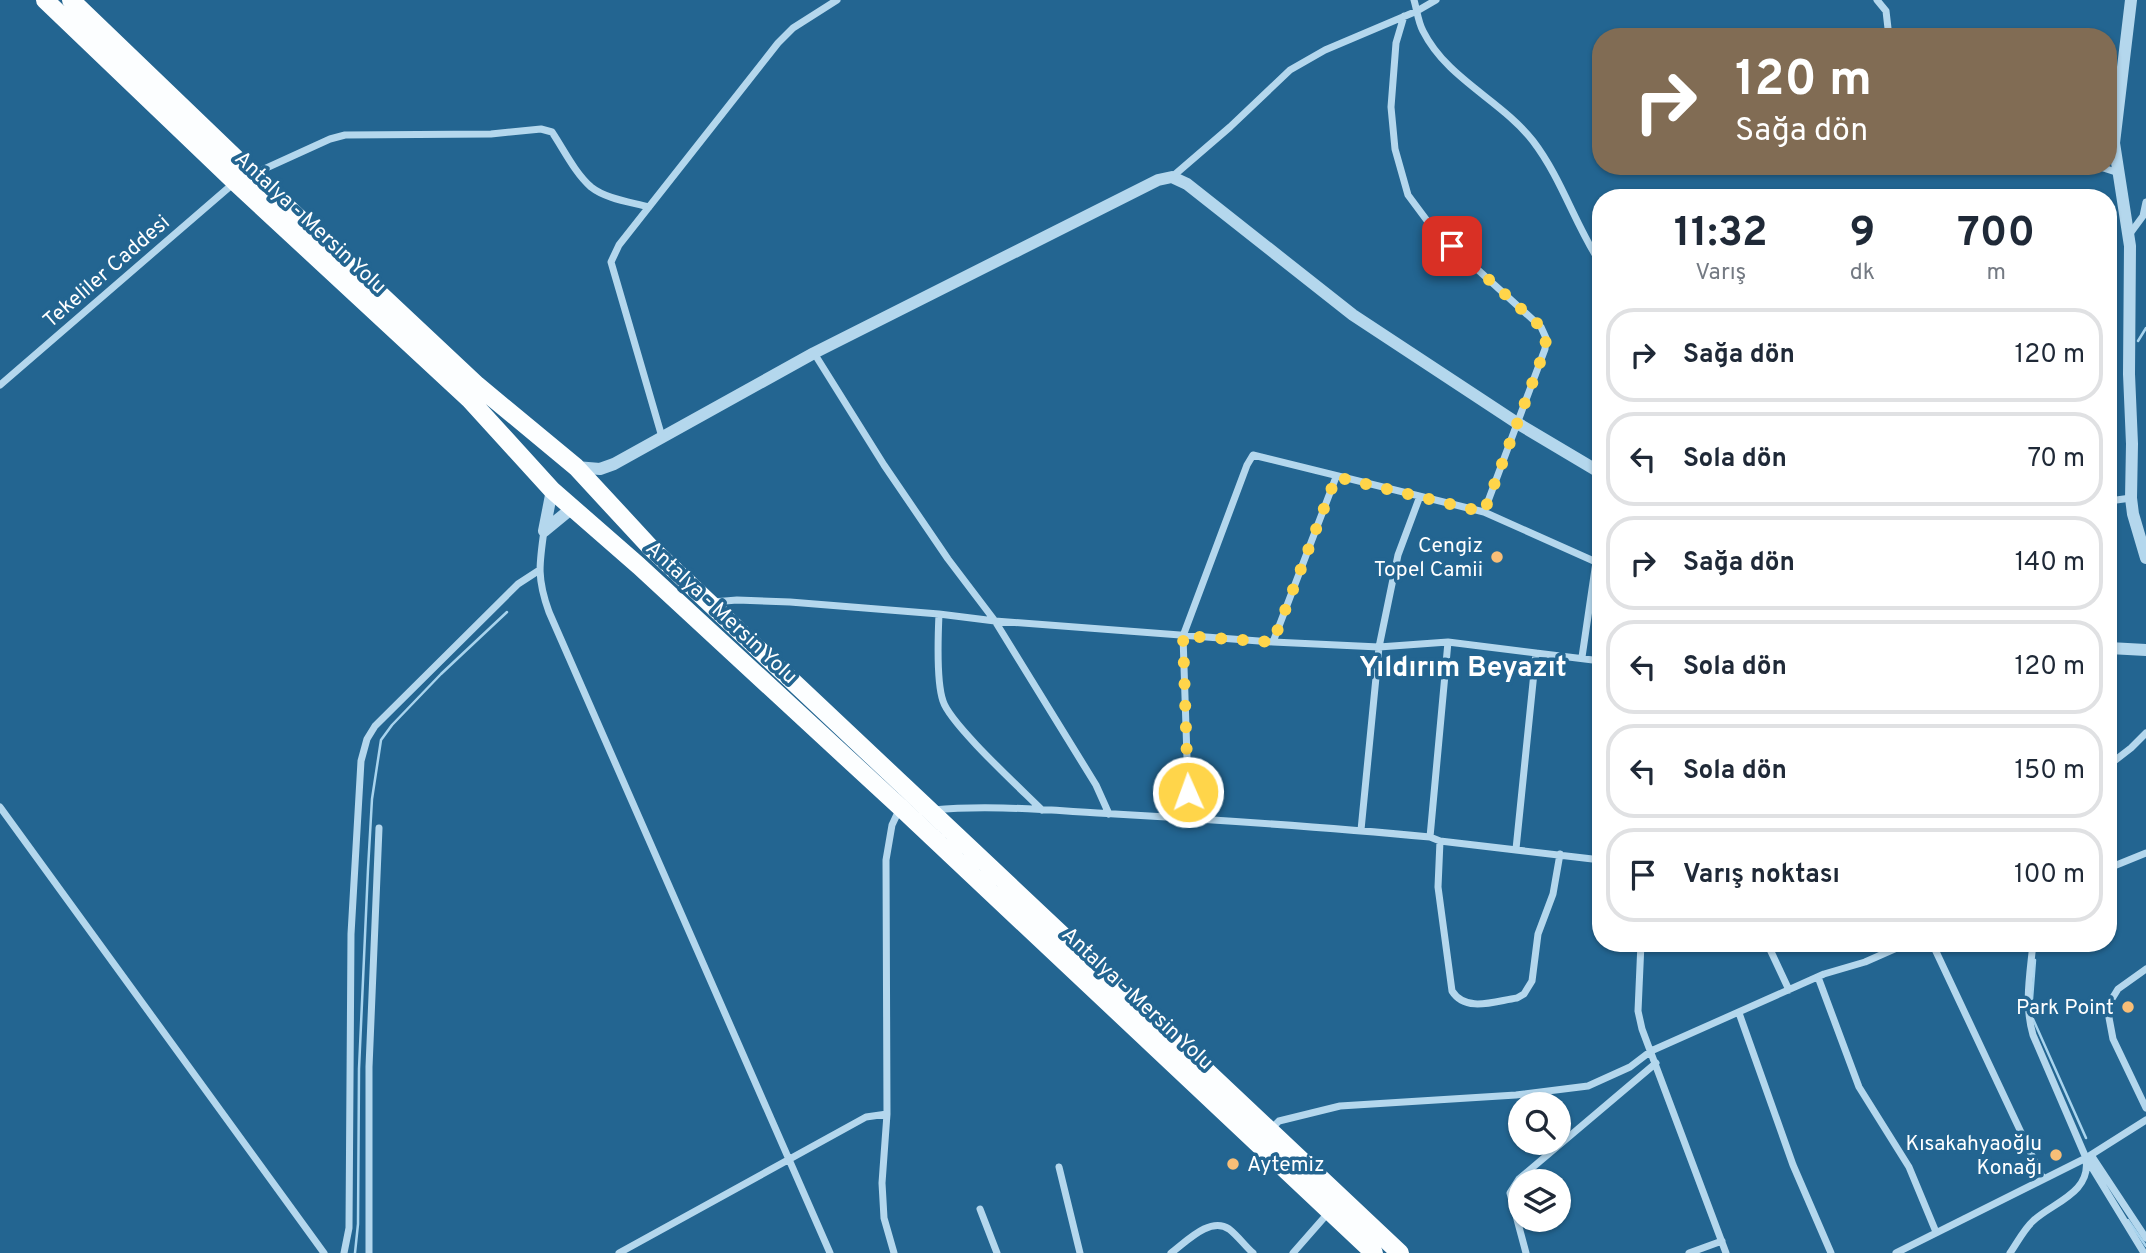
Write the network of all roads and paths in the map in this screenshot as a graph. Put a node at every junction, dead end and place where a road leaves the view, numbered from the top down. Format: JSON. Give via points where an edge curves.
{"nodes":[{"id":1,"x":45,"y":0,"type":"edge"},
{"id":2,"x":71,"y":0,"type":"edge"},
{"id":3,"x":837,"y":0,"type":"edge"},
{"id":4,"x":1414,"y":0,"type":"edge"},
{"id":5,"x":1436,"y":0,"type":"edge"},
{"id":6,"x":1877,"y":0,"type":"edge"},
{"id":7,"x":2131,"y":0,"type":"edge"},
{"id":8,"x":1417,"y":11,"type":"junction"},
{"id":9,"x":1404,"y":16,"type":"junction"},
{"id":10,"x":1888,"y":28,"type":"edge"},
{"id":11,"x":2117,"y":118,"type":"edge"},
{"id":12,"x":2117,"y":161,"type":"edge"},
{"id":13,"x":2119,"y":173,"type":"joint"},
{"id":14,"x":252,"y":174,"type":"junction"},
{"id":15,"x":1172,"y":177,"type":"junction"},
{"id":16,"x":235,"y":182,"type":"junction"},
{"id":17,"x":2146,"y":202,"type":"edge"},
{"id":18,"x":649,"y":207,"type":"junction"},
{"id":19,"x":2129,"y":236,"type":"junction"},
{"id":20,"x":1592,"y":250,"type":"edge"},
{"id":21,"x":814,"y":353,"type":"junction"},
{"id":22,"x":0,"y":385,"type":"edge"},
{"id":23,"x":1517,"y":423,"type":"junction"},
{"id":24,"x":662,"y":437,"type":"junction"},
{"id":25,"x":614,"y":464,"type":"junction"},
{"id":26,"x":576,"y":467,"type":"junction"},
{"id":27,"x":1592,"y":468,"type":"edge"},
{"id":28,"x":1336,"y":477,"type":"junction"},
{"id":29,"x":597,"y":488,"type":"junction"},
{"id":30,"x":552,"y":489,"type":"junction"},
{"id":31,"x":1420,"y":496,"type":"junction"},
{"id":32,"x":2131,"y":498,"type":"junction"},
{"id":33,"x":2117,"y":500,"type":"edge"},
{"id":34,"x":572,"y":508,"type":"junction"},
{"id":35,"x":1484,"y":512,"type":"junction"},
{"id":36,"x":544,"y":531,"type":"junction"},
{"id":37,"x":2146,"y":558,"type":"edge"},
{"id":38,"x":1592,"y":560,"type":"edge"},
{"id":39,"x":538,"y":571,"type":"junction"},
{"id":40,"x":1592,"y":589,"type":"edge"},
{"id":41,"x":710,"y":603,"type":"junction"},
{"id":42,"x":939,"y":614,"type":"junction"},
{"id":43,"x":995,"y":621,"type":"junction"},
{"id":44,"x":1183,"y":636,"type":"junction"},
{"id":45,"x":1273,"y":642,"type":"junction"},
{"id":46,"x":1448,"y":642,"type":"junction"},
{"id":47,"x":1379,"y":647,"type":"junction"},
{"id":48,"x":2117,"y":648,"type":"edge"},
{"id":49,"x":2146,"y":650,"type":"edge"},
{"id":50,"x":1536,"y":653,"type":"junction"},
{"id":51,"x":1582,"y":657,"type":"junction"},
{"id":52,"x":1592,"y":659,"type":"edge"},
{"id":53,"x":2146,"y":733,"type":"edge"},
{"id":54,"x":2117,"y":759,"type":"edge"},
{"id":55,"x":0,"y":807,"type":"edge"},
{"id":56,"x":900,"y":807,"type":"junction"},
{"id":57,"x":929,"y":810,"type":"junction"},
{"id":58,"x":1042,"y":810,"type":"junction"},
{"id":59,"x":1110,"y":814,"type":"junction"},
{"id":60,"x":1189,"y":818,"type":"junction"},
{"id":61,"x":379,"y":828,"type":"dead end"},
{"id":62,"x":1361,"y":830,"type":"junction"},
{"id":63,"x":1430,"y":837,"type":"junction"},
{"id":64,"x":1440,"y":841,"type":"junction"},
{"id":65,"x":1516,"y":849,"type":"junction"},
{"id":66,"x":2146,"y":853,"type":"edge"},
{"id":67,"x":1560,"y":855,"type":"junction"},
{"id":68,"x":1592,"y":859,"type":"edge"},
{"id":69,"x":2117,"y":864,"type":"edge"},
{"id":70,"x":1640,"y":952,"type":"edge"},
{"id":71,"x":1771,"y":952,"type":"edge"},
{"id":72,"x":1888,"y":952,"type":"edge"},
{"id":73,"x":1936,"y":952,"type":"edge"},
{"id":74,"x":2031,"y":952,"type":"edge"},
{"id":75,"x":2146,"y":969,"type":"edge"},
{"id":76,"x":1818,"y":977,"type":"junction"},
{"id":77,"x":1789,"y":990,"type":"junction"},
{"id":78,"x":1739,"y":1013,"type":"junction"},
{"id":79,"x":1651,"y":1051,"type":"junction"},
{"id":80,"x":1656,"y":1063,"type":"junction"},
{"id":81,"x":2146,"y":1108,"type":"edge"},
{"id":82,"x":887,"y":1114,"type":"junction"},
{"id":83,"x":2146,"y":1120,"type":"edge"},
{"id":84,"x":1270,"y":1130,"type":"junction"},
{"id":85,"x":2089,"y":1156,"type":"junction"},
{"id":86,"x":790,"y":1160,"type":"junction"},
{"id":87,"x":1059,"y":1167,"type":"dead end"},
{"id":88,"x":2043,"y":1179,"type":"junction"},
{"id":89,"x":980,"y":1209,"type":"dead end"},
{"id":90,"x":1330,"y":1211,"type":"junction"},
{"id":91,"x":1936,"y":1232,"type":"junction"},
{"id":92,"x":2146,"y":1238,"type":"edge"},
{"id":93,"x":1722,"y":1241,"type":"junction"},
{"id":94,"x":1906,"y":1251,"type":"edge"},
{"id":95,"x":324,"y":1253,"type":"edge"},
{"id":96,"x":344,"y":1253,"type":"edge"},
{"id":97,"x":369,"y":1253,"type":"edge"},
{"id":98,"x":619,"y":1253,"type":"edge"},
{"id":99,"x":830,"y":1253,"type":"edge"},
{"id":100,"x":894,"y":1253,"type":"edge"},
{"id":101,"x":997,"y":1253,"type":"edge"},
{"id":102,"x":1080,"y":1253,"type":"edge"},
{"id":103,"x":1171,"y":1253,"type":"edge"},
{"id":104,"x":1253,"y":1253,"type":"edge"},
{"id":105,"x":1293,"y":1253,"type":"edge"},
{"id":106,"x":1374,"y":1253,"type":"edge"},
{"id":107,"x":1400,"y":1253,"type":"edge"},
{"id":108,"x":1527,"y":1253,"type":"edge"},
{"id":109,"x":1689,"y":1253,"type":"edge"},
{"id":110,"x":1726,"y":1253,"type":"edge"},
{"id":111,"x":1831,"y":1253,"type":"edge"},
{"id":112,"x":1896,"y":1253,"type":"edge"},
{"id":113,"x":2010,"y":1253,"type":"edge"},
{"id":114,"x":2144,"y":1253,"type":"edge"}],
"edges":[{"from":1,"to":16,"type":"highway","name":"Antalya - Mersin Yolu"},
{"from":2,"to":14,"type":"highway","name":"Antalya - Mersin Yolu"},
{"from":3,"to":18,"type":"street","via":[[778,43]]},
{"from":4,"to":8,"type":"street"},
{"from":5,"to":8,"type":"street"},
{"from":6,"to":10,"type":"street","via":[[1886,11]]},
{"from":7,"to":11,"type":"street"},
{"from":8,"to":9,"type":"street"},
{"from":8,"to":20,"type":"street","via":[[1423,30],[1452,69],[1532,140]]},
{"from":9,"to":15,"type":"street","via":[[1290,70]]},
{"from":9,"to":23,"type":"street","via":[[1396,43],[1391,107],[1395,149],[1408,195],[1434,230],[1541,327],[1546,338]]},
{"from":12,"to":13,"type":"street"},
{"from":13,"to":19,"type":"street"},
{"from":14,"to":18,"type":"street","via":[[345,135],[541,129],[552,132],[592,188]]},
{"from":14,"to":26,"type":"highway","name":"Antalya - Mersin Yolu","via":[[477,385]]},
{"from":15,"to":21,"type":"street"},
{"from":15,"to":23,"type":"street","via":[[1187,184],[1353,315]]},
{"from":16,"to":22,"type":"street","name":"Tekeliler Caddesi"},
{"from":16,"to":30,"type":"highway","name":"Antalya - Mersin Yolu","via":[[470,400]]},
{"from":17,"to":19,"type":"street","via":[[2143,216]]},
{"from":18,"to":24,"type":"street","via":[[611,261]]},
{"from":19,"to":32,"type":"street"},
{"from":21,"to":24,"type":"street"},
{"from":21,"to":43,"type":"street","via":[[884,465]]},
{"from":23,"to":27,"type":"street"},
{"from":23,"to":35,"type":"street"},
{"from":24,"to":25,"type":"street"},
{"from":25,"to":26,"type":"street","via":[[600,470]]},
{"from":25,"to":29,"type":"street"},
{"from":26,"to":29,"type":"highway","name":"Antalya - Mersin Yolu"},
{"from":26,"to":30,"type":"highway","via":[[560,474]]},
{"from":28,"to":31,"type":"street"},
{"from":28,"to":44,"type":"street","via":[[1253,455]]},
{"from":28,"to":45,"type":"street"},
{"from":29,"to":34,"type":"highway","via":[[588,503]]},
{"from":29,"to":41,"type":"highway","name":"Antalya - Mersin Yolu","via":[[650,547]]},
{"from":30,"to":34,"type":"highway","name":"Antalya - Mersin Yolu"},
{"from":30,"to":36,"type":"street"},
{"from":31,"to":35,"type":"street"},
{"from":31,"to":47,"type":"street","via":[[1398,555]]},
{"from":32,"to":33,"type":"street"},
{"from":32,"to":37,"type":"street"},
{"from":34,"to":36,"type":"street"},
{"from":34,"to":56,"type":"highway","name":"Antalya - Mersin Yolu"},
{"from":35,"to":38,"type":"street"},
{"from":36,"to":39,"type":"street"},
{"from":39,"to":86,"type":"street","via":[[549,612]]},
{"from":39,"to":96,"type":"street","via":[[509,593],[367,739],[361,761],[351,934],[349,1228]]},
{"from":40,"to":51,"type":"street"},
{"from":41,"to":42,"type":"street","via":[[790,602]]},
{"from":41,"to":57,"type":"highway","name":"Antalya - Mersin Yolu"},
{"from":42,"to":43,"type":"street"},
{"from":42,"to":58,"type":"street","via":[[943,701],[954,720]]},
{"from":43,"to":44,"type":"street"},
{"from":43,"to":59,"type":"street"},
{"from":44,"to":45,"type":"street"},
{"from":44,"to":60,"type":"street"},
{"from":45,"to":47,"type":"street"},
{"from":46,"to":47,"type":"street"},
{"from":46,"to":50,"type":"street"},
{"from":46,"to":63,"type":"street"},
{"from":47,"to":62,"type":"street"},
{"from":48,"to":49,"type":"street"},
{"from":50,"to":51,"type":"street"},
{"from":50,"to":65,"type":"street"},
{"from":51,"to":52,"type":"street"},
{"from":53,"to":54,"type":"street"},
{"from":55,"to":95,"type":"street"},
{"from":56,"to":82,"type":"street","via":[[886,860]]},
{"from":56,"to":90,"type":"highway","name":"Antalya - Mersin Yolu"},
{"from":57,"to":58,"type":"street"},
{"from":57,"to":84,"type":"highway","name":"Antalya - Mersin Yolu"},
{"from":58,"to":59,"type":"street"},
{"from":59,"to":60,"type":"street"},
{"from":60,"to":62,"type":"street"},
{"from":61,"to":97,"type":"street","via":[[369,1066]]},
{"from":62,"to":63,"type":"street"},
{"from":63,"to":64,"type":"street"},
{"from":64,"to":65,"type":"street"},
{"from":64,"to":67,"type":"street","via":[[1438,887],[1452,991],[1469,1005],[1517,998],[1532,981],[1538,934],[1553,894]]},
{"from":65,"to":67,"type":"street"},
{"from":66,"to":69,"type":"street"},
{"from":67,"to":68,"type":"street"},
{"from":70,"to":79,"type":"street","via":[[1637,1011]]},
{"from":71,"to":77,"type":"street"},
{"from":72,"to":76,"type":"street"},
{"from":73,"to":88,"type":"street"},
{"from":74,"to":85,"type":"street","via":[[2028,1018],[2058,1097]]},
{"from":75,"to":81,"type":"street","via":[[2118,989],[2107,1007],[2113,1039]]},
{"from":76,"to":77,"type":"street"},
{"from":76,"to":91,"type":"street","via":[[1859,1087],[1909,1167]]},
{"from":77,"to":78,"type":"street"},
{"from":78,"to":79,"type":"street"},
{"from":78,"to":111,"type":"street","via":[[1793,1165]]},
{"from":79,"to":80,"type":"street"},
{"from":79,"to":84,"type":"street","via":[[1630,1067],[1588,1086],[1340,1106],[1279,1121]]},
{"from":80,"to":93,"type":"street"},
{"from":80,"to":108,"type":"street","via":[[1519,1179],[1510,1193]]},
{"from":82,"to":86,"type":"street","via":[[866,1116]]},
{"from":82,"to":100,"type":"street","via":[[882,1183],[884,1218]]},
{"from":83,"to":85,"type":"street"},
{"from":84,"to":107,"type":"highway","name":"Antalya - Mersin Yolu"},
{"from":85,"to":88,"type":"street"},
{"from":85,"to":92,"type":"street"},
{"from":85,"to":113,"type":"street","via":[[2077,1188],[2033,1220]]},
{"from":85,"to":114,"type":"street"},
{"from":86,"to":98,"type":"street"},
{"from":86,"to":99,"type":"street"},
{"from":87,"to":102,"type":"street"},
{"from":88,"to":91,"type":"street"},
{"from":89,"to":101,"type":"street"},
{"from":90,"to":105,"type":"street"},
{"from":90,"to":106,"type":"highway","name":"Antalya - Mersin Yolu"},
{"from":91,"to":94,"type":"street"},
{"from":93,"to":109,"type":"street"},
{"from":93,"to":110,"type":"street"},
{"from":94,"to":112,"type":"street"},
{"from":103,"to":104,"type":"street","via":[[1205,1228],[1218,1225]]}]}
